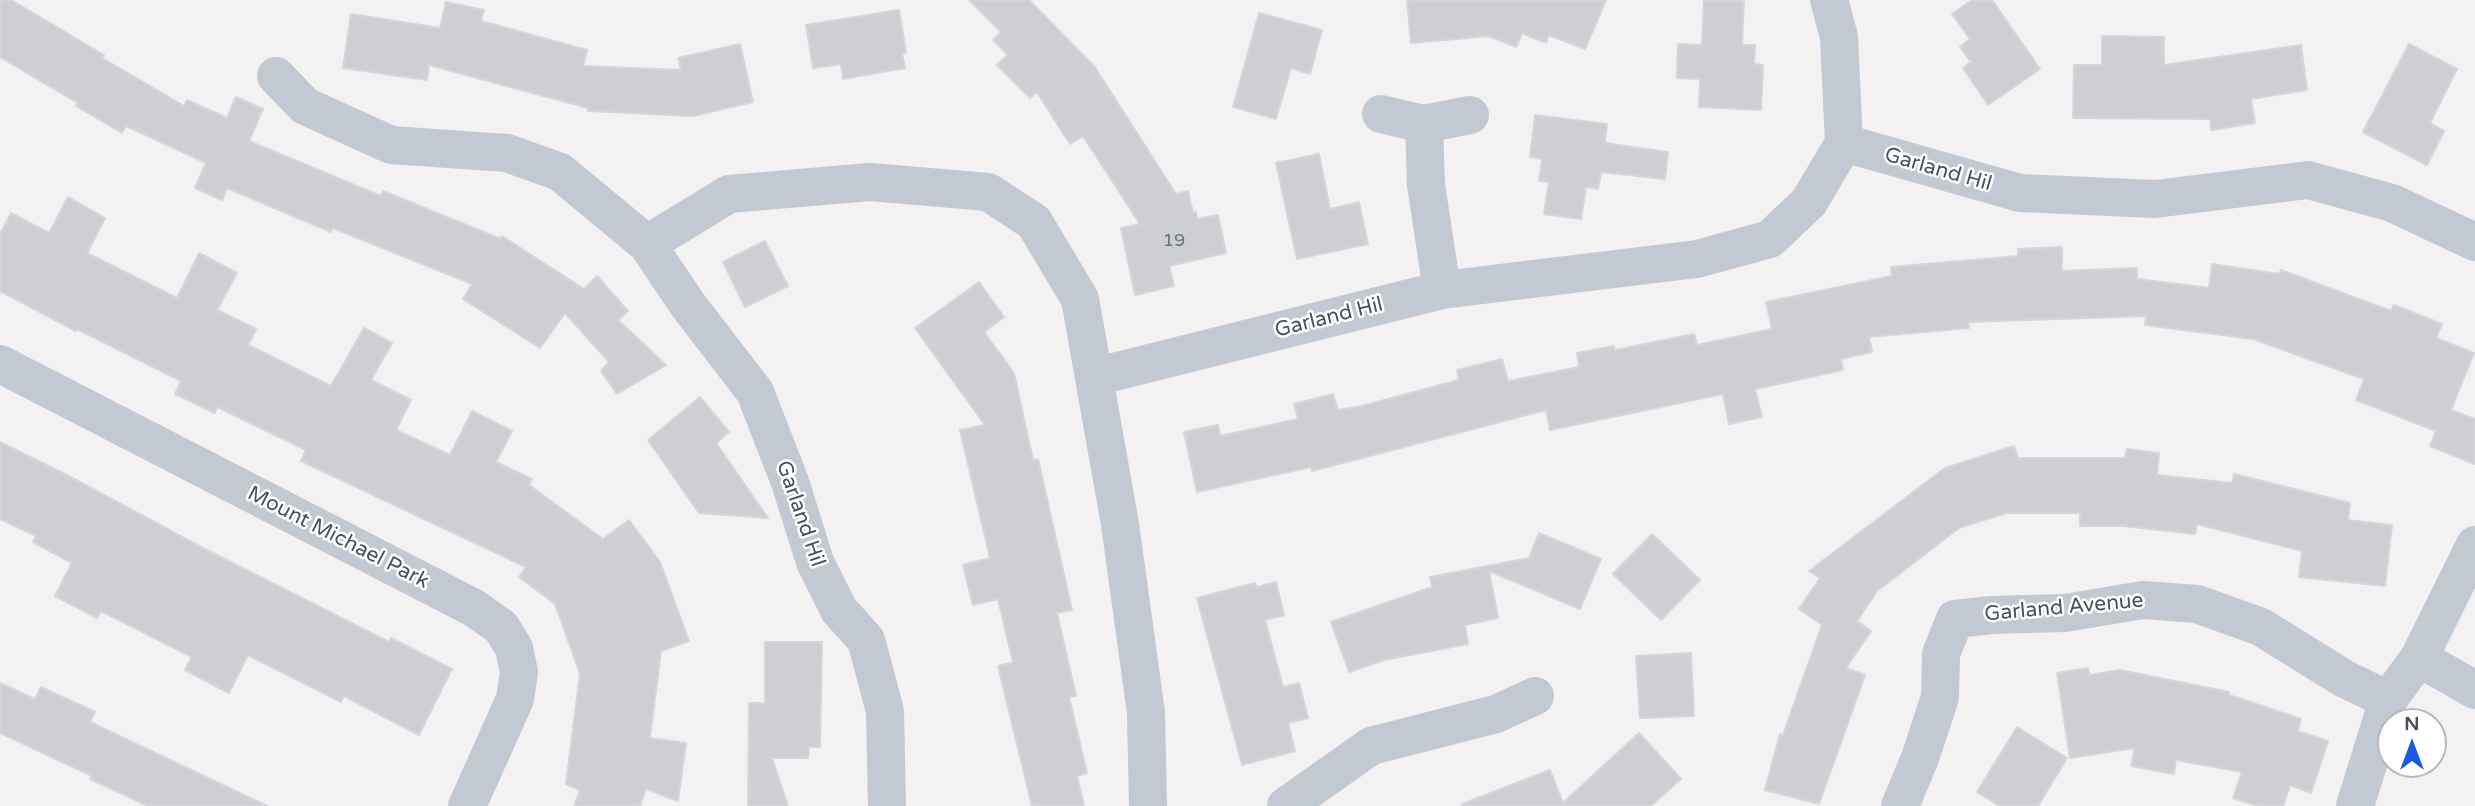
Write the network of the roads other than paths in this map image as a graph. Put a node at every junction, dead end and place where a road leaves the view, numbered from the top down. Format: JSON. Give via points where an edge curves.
{"nodes":[{"id":1,"x":1829,"y":0,"type":"edge"},
{"id":2,"x":276,"y":76,"type":"dead end"},
{"id":3,"x":1381,"y":114,"type":"dead end"},
{"id":4,"x":1470,"y":115,"type":"dead end"},
{"id":5,"x":1424,"y":124,"type":"junction"},
{"id":6,"x":1844,"y":143,"type":"junction"},
{"id":7,"x":2475,"y":242,"type":"edge"},
{"id":8,"x":648,"y":244,"type":"junction"},
{"id":9,"x":1442,"y":290,"type":"junction"},
{"id":10,"x":0,"y":364,"type":"edge"},
{"id":11,"x":1094,"y":377,"type":"junction"},
{"id":12,"x":2475,"y":545,"type":"edge"},
{"id":13,"x":2419,"y":658,"type":"junction"},
{"id":14,"x":2475,"y":690,"type":"edge"},
{"id":15,"x":1535,"y":696,"type":"dead end"},
{"id":16,"x":2388,"y":700,"type":"junction"},
{"id":17,"x":467,"y":806,"type":"edge"},
{"id":18,"x":887,"y":806,"type":"edge"},
{"id":19,"x":1148,"y":806,"type":"edge"},
{"id":20,"x":1286,"y":806,"type":"edge"},
{"id":21,"x":1900,"y":806,"type":"edge"},
{"id":22,"x":2355,"y":806,"type":"edge"}],
"edges":[{"from":1,"to":6,"type":"street","via":[[1839,37]]},
{"from":2,"to":8,"type":"street","name":"Garland Hil","via":[[305,106],[391,145],[507,153],[560,172]]},
{"from":3,"to":5,"type":"street"},
{"from":4,"to":5,"type":"street"},
{"from":5,"to":9,"type":"street","via":[[1426,185]]},
{"from":6,"to":7,"type":"street","name":"Garland Hil","via":[[2020,194],[2155,199],[2308,180],[2392,203]]},
{"from":6,"to":9,"type":"street","name":"Garland Hil","via":[[1809,202],[1770,239],[1696,259]]},
{"from":8,"to":11,"type":"street","via":[[729,194],[870,182],[988,191],[1034,222],[1080,299]]},
{"from":8,"to":18,"type":"street","name":"Garland Hil","via":[[755,392],[815,562],[839,610],[866,640],[885,711]]},
{"from":9,"to":11,"type":"street","name":"Garland Hil"},
{"from":10,"to":17,"type":"street","name":"Mount Michael Park","via":[[474,608],[500,627],[514,648],[519,672],[515,699]]},
{"from":11,"to":19,"type":"street","via":[[1146,713]]},
{"from":12,"to":13,"type":"street"},
{"from":13,"to":14,"type":"street"},
{"from":13,"to":16,"type":"street"},
{"from":15,"to":20,"type":"street","via":[[1496,714],[1371,747]]},
{"from":16,"to":21,"type":"street","name":"Garland Avenue","via":[[2261,627],[2197,604],[2143,600],[2064,613],[1955,619],[1941,654],[1940,697]]},
{"from":16,"to":22,"type":"street"}]}
